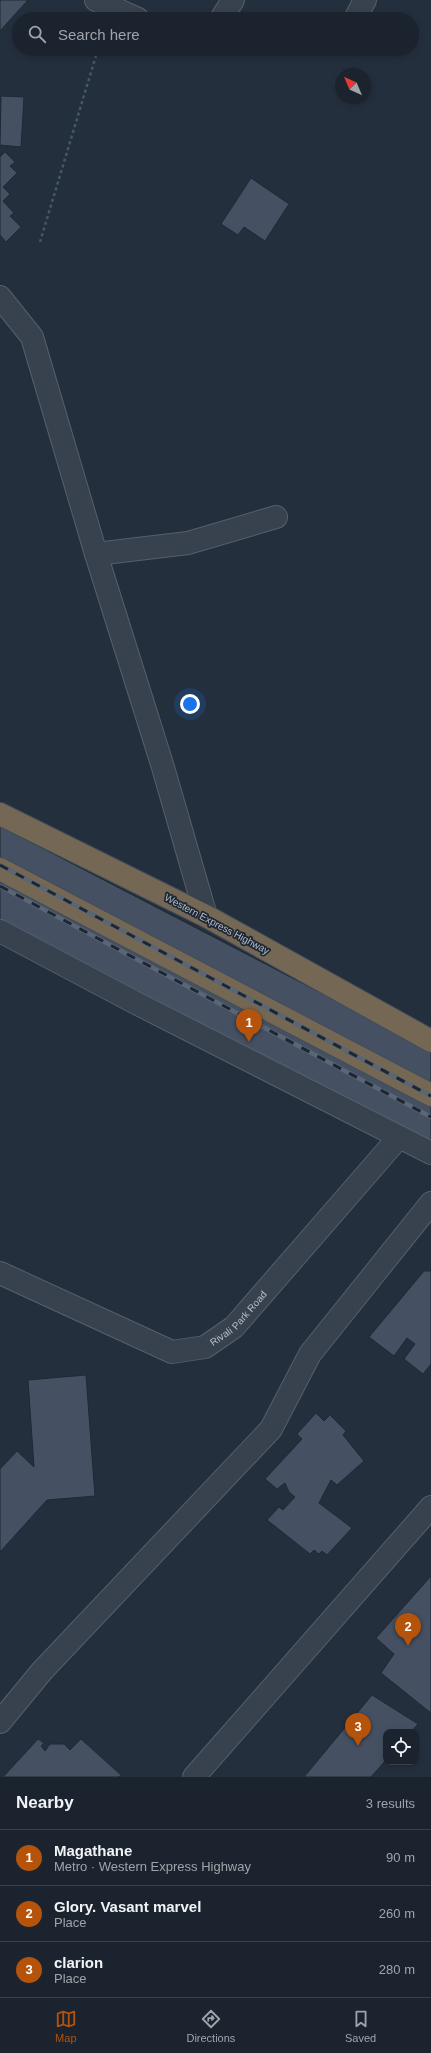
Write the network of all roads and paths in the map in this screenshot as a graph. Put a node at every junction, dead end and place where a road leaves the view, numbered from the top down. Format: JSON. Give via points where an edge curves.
{"nodes":[{"id":1,"x":96,"y":0,"type":"edge"},
{"id":2,"x":233,"y":0,"type":"edge"},
{"id":3,"x":365,"y":0,"type":"edge"},
{"id":4,"x":123,"y":12,"type":"edge"},
{"id":5,"x":225,"y":12,"type":"edge"},
{"id":6,"x":359,"y":12,"type":"edge"},
{"id":7,"x":96,"y":56,"type":"edge"},
{"id":8,"x":40,"y":242,"type":"dead end"},
{"id":9,"x":0,"y":297,"type":"edge"},
{"id":10,"x":276,"y":517,"type":"dead end"},
{"id":11,"x":96,"y":554,"type":"junction"},
{"id":12,"x":0,"y":814,"type":"edge"},
{"id":13,"x":0,"y":869,"type":"edge"},
{"id":14,"x":206,"y":916,"type":"junction"},
{"id":15,"x":0,"y":931,"type":"edge"},
{"id":16,"x":431,"y":1041,"type":"edge"},
{"id":17,"x":431,"y":1095,"type":"edge"},
{"id":18,"x":399,"y":1137,"type":"junction"},
{"id":19,"x":431,"y":1153,"type":"edge"},
{"id":20,"x":431,"y":1203,"type":"edge"},
{"id":21,"x":0,"y":1273,"type":"edge"},
{"id":22,"x":431,"y":1507,"type":"edge"},
{"id":23,"x":0,"y":1722,"type":"edge"},
{"id":24,"x":194,"y":1777,"type":"edge"}],
"edges":[{"from":1,"to":4,"type":"street"},
{"from":2,"to":5,"type":"street"},
{"from":3,"to":6,"type":"street"},
{"from":7,"to":8,"type":"path"},
{"from":9,"to":11,"type":"street","via":[[32,337]]},
{"from":10,"to":11,"type":"street","via":[[188,543]]},
{"from":11,"to":14,"type":"street","via":[[162,764]]},
{"from":12,"to":14,"type":"highway","name":"Western Express Highway"},
{"from":13,"to":17,"type":"highway"},
{"from":14,"to":16,"type":"highway","name":"Western Express Highway"},
{"from":15,"to":18,"type":"street"},
{"from":18,"to":19,"type":"street"},
{"from":18,"to":21,"type":"street","name":"Rivali Park Road","via":[[234,1327],[206,1347],[172,1352]]},
{"from":20,"to":23,"type":"street","via":[[310,1354],[271,1429],[42,1671]]},
{"from":22,"to":24,"type":"street"}]}
